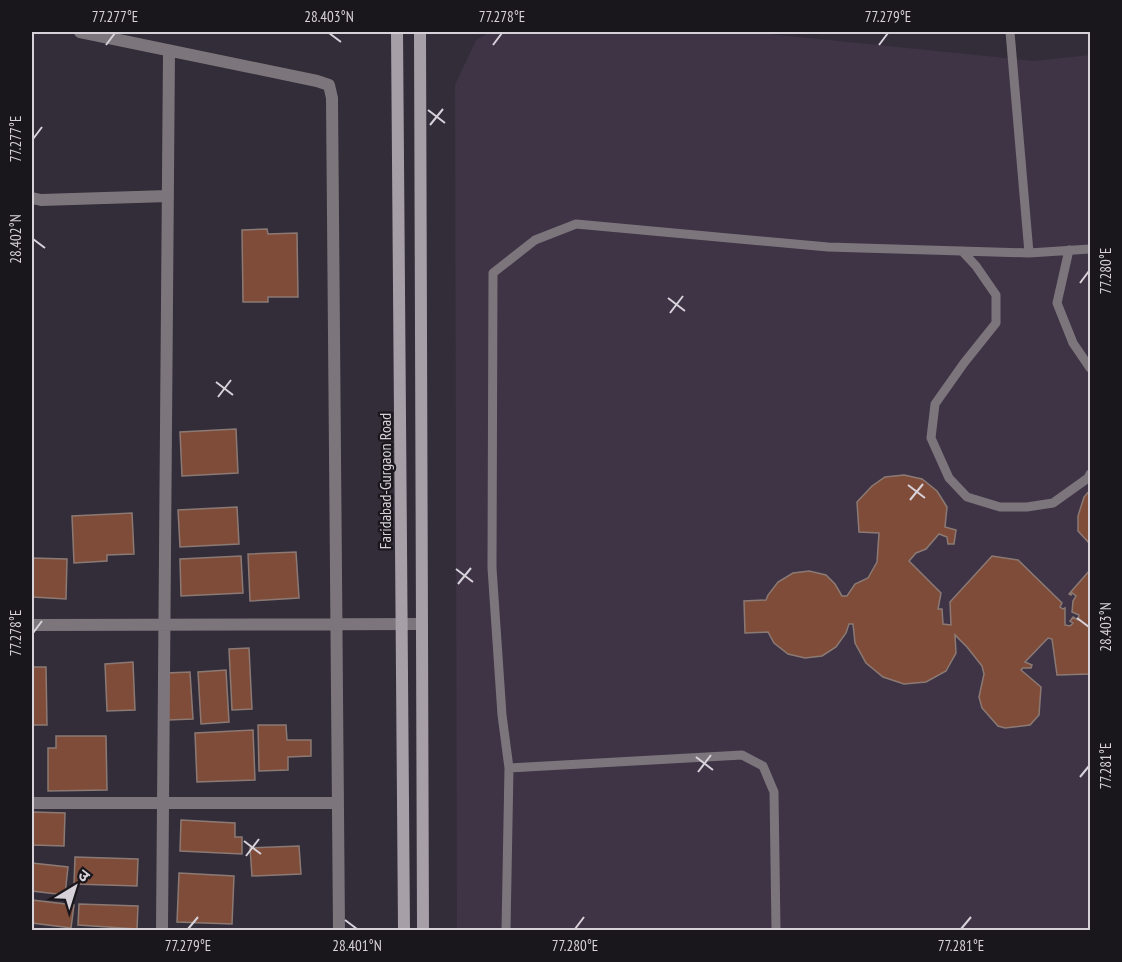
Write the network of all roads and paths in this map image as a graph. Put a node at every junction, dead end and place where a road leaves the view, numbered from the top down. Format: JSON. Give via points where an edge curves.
{"nodes":[{"id":1,"x":80,"y":32,"type":"edge"},
{"id":2,"x":392,"y":32,"type":"edge"},
{"id":3,"x":398,"y":32,"type":"edge"},
{"id":4,"x":1010,"y":32,"type":"edge"},
{"id":5,"x":421,"y":34,"type":"edge"},
{"id":6,"x":398,"y":48,"type":"junction"},
{"id":7,"x":169,"y":51,"type":"junction"},
{"id":8,"x":168,"y":196,"type":"junction"},
{"id":9,"x":32,"y":198,"type":"edge"},
{"id":10,"x":1090,"y":249,"type":"edge"},
{"id":11,"x":1069,"y":250,"type":"junction"},
{"id":12,"x":962,"y":251,"type":"junction"},
{"id":13,"x":1029,"y":253,"type":"junction"},
{"id":14,"x":1090,"y":368,"type":"edge"},
{"id":15,"x":1090,"y":474,"type":"edge"},
{"id":16,"x":337,"y":624,"type":"junction"},
{"id":17,"x":402,"y":624,"type":"junction"},
{"id":18,"x":422,"y":624,"type":"junction"},
{"id":19,"x":32,"y":625,"type":"edge"},
{"id":20,"x":164,"y":625,"type":"junction"},
{"id":21,"x":509,"y":768,"type":"junction"},
{"id":22,"x":32,"y":803,"type":"edge"},
{"id":23,"x":163,"y":803,"type":"junction"},
{"id":24,"x":338,"y":803,"type":"junction"},
{"id":25,"x":162,"y":930,"type":"edge"},
{"id":26,"x":339,"y":930,"type":"edge"},
{"id":27,"x":404,"y":930,"type":"edge"},
{"id":28,"x":423,"y":930,"type":"edge"},
{"id":29,"x":506,"y":930,"type":"edge"},
{"id":30,"x":776,"y":930,"type":"edge"}],
"edges":[{"from":1,"to":7,"type":"street"},
{"from":2,"to":6,"type":"main road"},
{"from":3,"to":6,"type":"main road","name":"Faridabad-Gurgaon Road"},
{"from":4,"to":13,"type":"lane"},
{"from":5,"to":18,"type":"main road"},
{"from":6,"to":17,"type":"main road","name":"Faridabad-Gurgaon Road"},
{"from":7,"to":8,"type":"street"},
{"from":7,"to":16,"type":"street","via":[[329,85]]},
{"from":8,"to":9,"type":"street"},
{"from":8,"to":20,"type":"street"},
{"from":10,"to":11,"type":"lane"},
{"from":11,"to":13,"type":"lane"},
{"from":11,"to":14,"type":"lane","via":[[1057,303],[1073,343]]},
{"from":12,"to":13,"type":"lane"},
{"from":12,"to":15,"type":"lane","via":[[996,295],[996,323],[935,404],[931,438],[949,478],[967,497],[1000,507],[1027,507],[1053,503]]},
{"from":12,"to":21,"type":"lane","via":[[828,247],[576,224],[535,240],[493,273],[492,568]]},
{"from":16,"to":17,"type":"street"},
{"from":16,"to":20,"type":"street"},
{"from":16,"to":24,"type":"street"},
{"from":17,"to":18,"type":"street"},
{"from":17,"to":27,"type":"main road","name":"Faridabad-Gurgaon Road"},
{"from":18,"to":28,"type":"main road"},
{"from":19,"to":20,"type":"street"},
{"from":20,"to":23,"type":"street"},
{"from":21,"to":29,"type":"lane"},
{"from":21,"to":30,"type":"lane","via":[[742,755],[763,766],[774,792]]},
{"from":22,"to":23,"type":"street"},
{"from":23,"to":24,"type":"street"},
{"from":23,"to":25,"type":"street"},
{"from":24,"to":26,"type":"street"}]}
